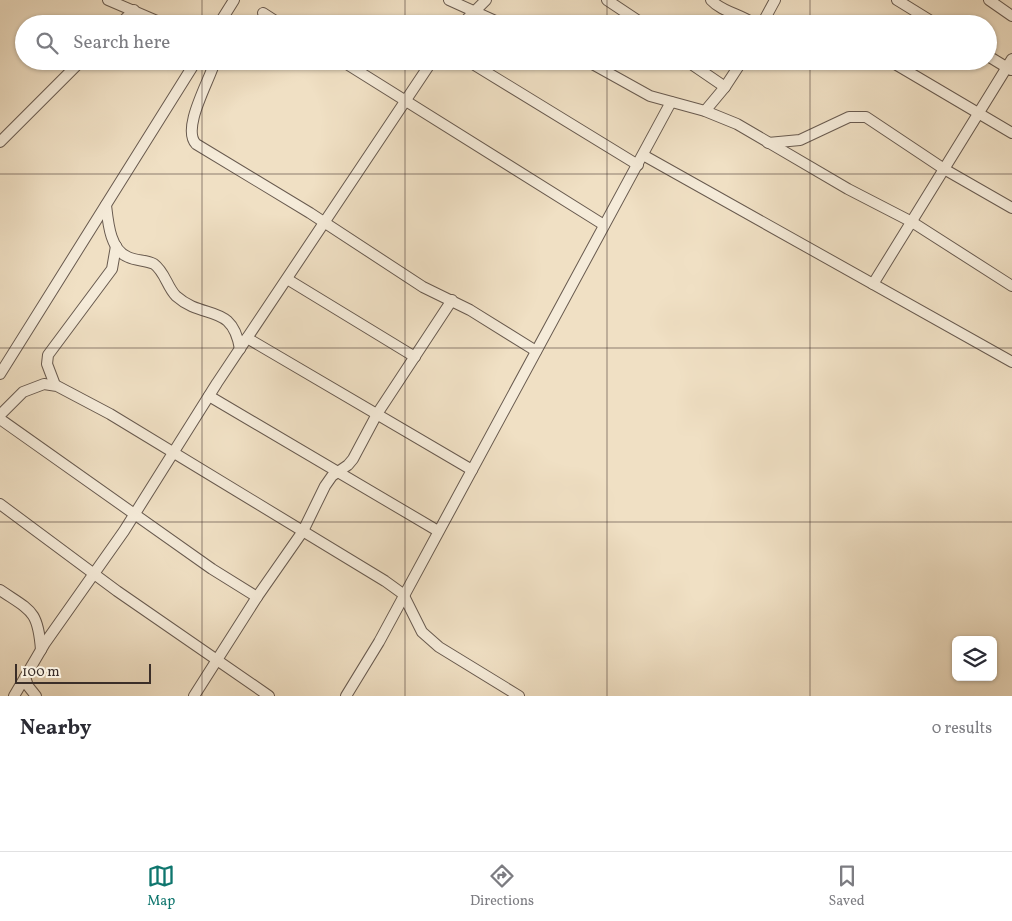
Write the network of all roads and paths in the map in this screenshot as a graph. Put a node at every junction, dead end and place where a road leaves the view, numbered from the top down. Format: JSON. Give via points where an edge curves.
{"nodes":[{"id":1,"x":108,"y":0,"type":"edge"},
{"id":2,"x":234,"y":0,"type":"edge"},
{"id":3,"x":450,"y":0,"type":"edge"},
{"id":4,"x":486,"y":0,"type":"edge"},
{"id":5,"x":607,"y":0,"type":"edge"},
{"id":6,"x":711,"y":0,"type":"edge"},
{"id":7,"x":775,"y":0,"type":"edge"},
{"id":8,"x":897,"y":0,"type":"edge"},
{"id":9,"x":989,"y":0,"type":"edge"},
{"id":10,"x":134,"y":10,"type":"junction"},
{"id":11,"x":263,"y":13,"type":"dead end"},
{"id":12,"x":475,"y":13,"type":"junction"},
{"id":13,"x":129,"y":15,"type":"edge"},
{"id":14,"x":145,"y":15,"type":"edge"},
{"id":15,"x":225,"y":15,"type":"edge"},
{"id":16,"x":266,"y":15,"type":"edge"},
{"id":17,"x":473,"y":15,"type":"edge"},
{"id":18,"x":480,"y":15,"type":"edge"},
{"id":19,"x":630,"y":15,"type":"edge"},
{"id":20,"x":739,"y":15,"type":"edge"},
{"id":21,"x":767,"y":15,"type":"edge"},
{"id":22,"x":921,"y":15,"type":"edge"},
{"id":23,"x":1012,"y":16,"type":"edge"},
{"id":24,"x":997,"y":60,"type":"edge"},
{"id":25,"x":1010,"y":66,"type":"edge"},
{"id":26,"x":72,"y":70,"type":"edge"},
{"id":27,"x":190,"y":70,"type":"edge"},
{"id":28,"x":212,"y":70,"type":"edge"},
{"id":29,"x":357,"y":70,"type":"edge"},
{"id":30,"x":426,"y":70,"type":"edge"},
{"id":31,"x":483,"y":70,"type":"edge"},
{"id":32,"x":605,"y":70,"type":"edge"},
{"id":33,"x":700,"y":70,"type":"edge"},
{"id":34,"x":736,"y":70,"type":"edge"},
{"id":35,"x":905,"y":70,"type":"edge"},
{"id":36,"x":726,"y":87,"type":"junction"},
{"id":37,"x":407,"y":101,"type":"junction"},
{"id":38,"x":671,"y":102,"type":"junction"},
{"id":39,"x":705,"y":111,"type":"junction"},
{"id":40,"x":979,"y":113,"type":"junction"},
{"id":41,"x":1012,"y":133,"type":"edge"},
{"id":42,"x":0,"y":142,"type":"edge"},
{"id":43,"x":768,"y":143,"type":"junction"},
{"id":44,"x":644,"y":155,"type":"junction"},
{"id":45,"x":638,"y":165,"type":"junction"},
{"id":46,"x":944,"y":169,"type":"junction"},
{"id":47,"x":106,"y":205,"type":"junction"},
{"id":48,"x":1012,"y":208,"type":"edge"},
{"id":49,"x":912,"y":222,"type":"junction"},
{"id":50,"x":325,"y":224,"type":"junction"},
{"id":51,"x":604,"y":225,"type":"junction"},
{"id":52,"x":116,"y":246,"type":"junction"},
{"id":53,"x":287,"y":279,"type":"junction"},
{"id":54,"x":873,"y":284,"type":"junction"},
{"id":55,"x":1012,"y":286,"type":"edge"},
{"id":56,"x":452,"y":300,"type":"junction"},
{"id":57,"x":248,"y":338,"type":"junction"},
{"id":58,"x":240,"y":349,"type":"junction"},
{"id":59,"x":536,"y":351,"type":"junction"},
{"id":60,"x":415,"y":357,"type":"junction"},
{"id":61,"x":1012,"y":362,"type":"edge"},
{"id":62,"x":0,"y":374,"type":"edge"},
{"id":63,"x":55,"y":385,"type":"junction"},
{"id":64,"x":209,"y":396,"type":"junction"},
{"id":65,"x":377,"y":414,"type":"junction"},
{"id":66,"x":0,"y":417,"type":"edge"},
{"id":67,"x":174,"y":454,"type":"junction"},
{"id":68,"x":472,"y":470,"type":"junction"},
{"id":69,"x":338,"y":472,"type":"junction"},
{"id":70,"x":0,"y":504,"type":"edge"},
{"id":71,"x":134,"y":515,"type":"junction"},
{"id":72,"x":302,"y":531,"type":"junction"},
{"id":73,"x":438,"y":532,"type":"junction"},
{"id":74,"x":94,"y":574,"type":"junction"},
{"id":75,"x":0,"y":590,"type":"edge"},
{"id":76,"x":403,"y":594,"type":"junction"},
{"id":77,"x":257,"y":597,"type":"junction"},
{"id":78,"x":41,"y":650,"type":"junction"},
{"id":79,"x":218,"y":660,"type":"junction"},
{"id":80,"x":25,"y":677,"type":"junction"},
{"id":81,"x":14,"y":696,"type":"edge"},
{"id":82,"x":36,"y":696,"type":"edge"},
{"id":83,"x":194,"y":696,"type":"edge"},
{"id":84,"x":269,"y":696,"type":"edge"},
{"id":85,"x":346,"y":696,"type":"edge"},
{"id":86,"x":519,"y":696,"type":"edge"}],
"edges":[{"from":1,"to":10,"type":"street"},
{"from":2,"to":15,"type":"street"},
{"from":3,"to":12,"type":"street"},
{"from":4,"to":12,"type":"street"},
{"from":5,"to":19,"type":"street"},
{"from":6,"to":20,"type":"street","via":[[718,7]]},
{"from":7,"to":21,"type":"street"},
{"from":8,"to":22,"type":"street"},
{"from":9,"to":23,"type":"street"},
{"from":10,"to":13,"type":"street"},
{"from":10,"to":14,"type":"street"},
{"from":11,"to":16,"type":"street"},
{"from":12,"to":17,"type":"street"},
{"from":12,"to":18,"type":"street"},
{"from":24,"to":25,"type":"street"},
{"from":25,"to":40,"type":"street"},
{"from":26,"to":42,"type":"street"},
{"from":27,"to":47,"type":"street"},
{"from":28,"to":50,"type":"street","via":[[194,116],[193,140],[207,152]]},
{"from":29,"to":37,"type":"street"},
{"from":30,"to":37,"type":"street"},
{"from":31,"to":45,"type":"street"},
{"from":32,"to":38,"type":"street","via":[[639,91]]},
{"from":33,"to":36,"type":"street"},
{"from":34,"to":36,"type":"street"},
{"from":35,"to":40,"type":"street"},
{"from":36,"to":39,"type":"street"},
{"from":37,"to":50,"type":"street"},
{"from":37,"to":51,"type":"street"},
{"from":38,"to":39,"type":"street"},
{"from":38,"to":44,"type":"street"},
{"from":39,"to":43,"type":"street","via":[[726,118]]},
{"from":40,"to":41,"type":"street"},
{"from":40,"to":46,"type":"street"},
{"from":43,"to":46,"type":"street","via":[[800,140],[849,117],[859,116],[874,121]]},
{"from":43,"to":49,"type":"street"},
{"from":44,"to":45,"type":"street"},
{"from":44,"to":54,"type":"street"},
{"from":45,"to":51,"type":"street"},
{"from":46,"to":48,"type":"street"},
{"from":46,"to":49,"type":"street"},
{"from":47,"to":52,"type":"street"},
{"from":47,"to":62,"type":"street"},
{"from":49,"to":54,"type":"street"},
{"from":49,"to":55,"type":"street"},
{"from":50,"to":53,"type":"street"},
{"from":50,"to":56,"type":"street","via":[[423,286]]},
{"from":51,"to":59,"type":"street"},
{"from":52,"to":58,"type":"street","via":[[125,256],[158,266],[172,291],[181,299],[228,321],[236,333]]},
{"from":52,"to":63,"type":"street","via":[[112,268],[48,355],[47,364]]},
{"from":53,"to":57,"type":"street"},
{"from":53,"to":60,"type":"street"},
{"from":54,"to":61,"type":"street"},
{"from":56,"to":59,"type":"street"},
{"from":56,"to":60,"type":"street"},
{"from":57,"to":58,"type":"street"},
{"from":57,"to":65,"type":"street"},
{"from":58,"to":64,"type":"street"},
{"from":59,"to":68,"type":"street"},
{"from":60,"to":65,"type":"street"},
{"from":63,"to":66,"type":"street","via":[[37,385],[22,392]]},
{"from":63,"to":67,"type":"street","via":[[110,414]]},
{"from":64,"to":67,"type":"street"},
{"from":64,"to":69,"type":"street"},
{"from":65,"to":68,"type":"street"},
{"from":65,"to":69,"type":"street","via":[[361,446],[348,465]]},
{"from":66,"to":71,"type":"street"},
{"from":67,"to":71,"type":"street"},
{"from":67,"to":72,"type":"street"},
{"from":68,"to":73,"type":"street"},
{"from":69,"to":72,"type":"street","via":[[325,486]]},
{"from":69,"to":73,"type":"street"},
{"from":70,"to":74,"type":"street"},
{"from":71,"to":74,"type":"street"},
{"from":71,"to":77,"type":"street"},
{"from":72,"to":76,"type":"street"},
{"from":72,"to":77,"type":"street"},
{"from":73,"to":76,"type":"street"},
{"from":74,"to":78,"type":"street"},
{"from":74,"to":79,"type":"street"},
{"from":75,"to":78,"type":"street","via":[[35,616]]},
{"from":76,"to":85,"type":"street"},
{"from":76,"to":86,"type":"street","via":[[422,632],[439,647]]},
{"from":77,"to":79,"type":"street"},
{"from":78,"to":80,"type":"street"},
{"from":79,"to":83,"type":"street"},
{"from":79,"to":84,"type":"street"},
{"from":80,"to":81,"type":"street"},
{"from":80,"to":82,"type":"street"}]}
